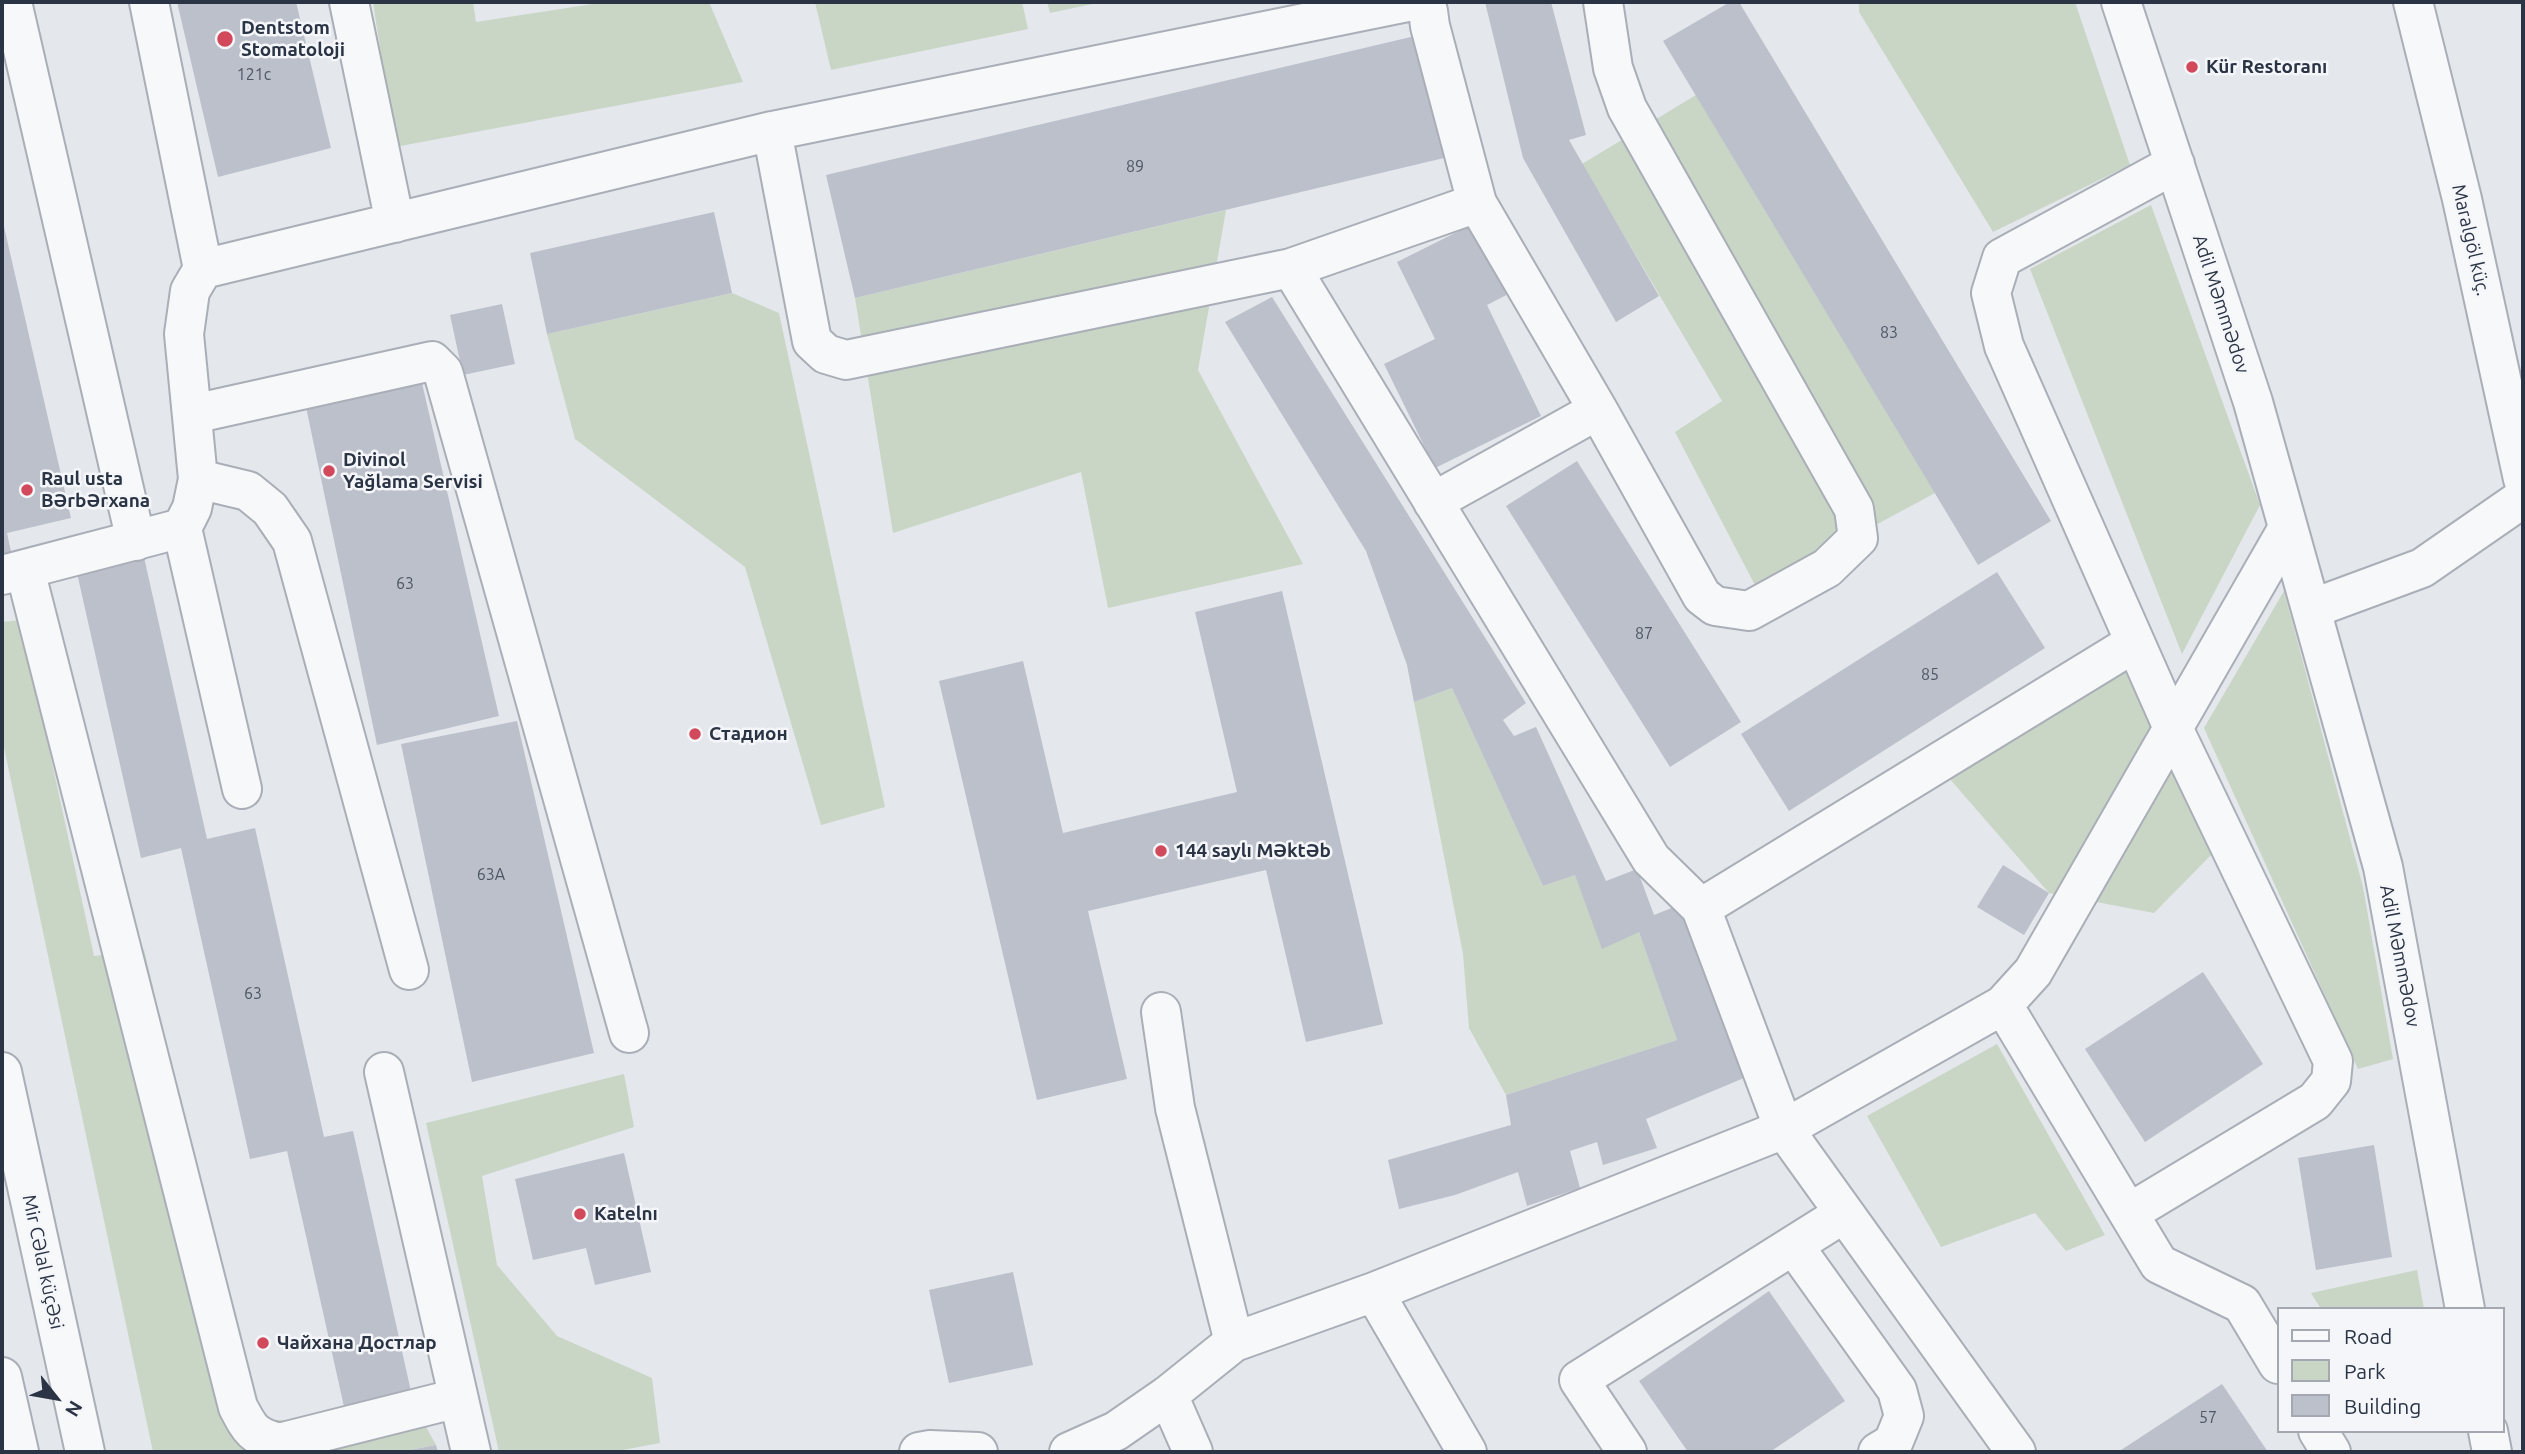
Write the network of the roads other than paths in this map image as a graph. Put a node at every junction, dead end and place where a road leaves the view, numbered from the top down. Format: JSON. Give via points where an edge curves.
{"nodes":[{"id":1,"x":12,"y":2,"type":"edge"},
{"id":2,"x":149,"y":2,"type":"edge"},
{"id":3,"x":349,"y":2,"type":"edge"},
{"id":4,"x":1408,"y":2,"type":"edge"},
{"id":5,"x":1417,"y":2,"type":"edge"},
{"id":6,"x":1603,"y":2,"type":"edge"},
{"id":7,"x":2121,"y":2,"type":"edge"},
{"id":8,"x":2413,"y":2,"type":"edge"},
{"id":9,"x":772,"y":131,"type":"junction"},
{"id":10,"x":2175,"y":164,"type":"junction"},
{"id":11,"x":1477,"y":203,"type":"junction"},
{"id":12,"x":395,"y":223,"type":"junction"},
{"id":13,"x":1290,"y":268,"type":"junction"},
{"id":14,"x":203,"y":269,"type":"junction"},
{"id":15,"x":1598,"y":410,"type":"junction"},
{"id":16,"x":193,"y":414,"type":"junction"},
{"id":17,"x":198,"y":479,"type":"junction"},
{"id":18,"x":2523,"y":480,"type":"edge"},
{"id":19,"x":2523,"y":498,"type":"edge"},
{"id":20,"x":1433,"y":502,"type":"junction"},
{"id":21,"x":182,"y":528,"type":"junction"},
{"id":22,"x":2288,"y":528,"type":"junction"},
{"id":23,"x":136,"y":541,"type":"junction"},
{"id":24,"x":13,"y":572,"type":"edge"},
{"id":25,"x":2311,"y":609,"type":"junction"},
{"id":26,"x":2134,"y":643,"type":"junction"},
{"id":27,"x":2173,"y":728,"type":"junction"},
{"id":28,"x":242,"y":789,"type":"dead end"},
{"id":29,"x":1701,"y":908,"type":"junction"},
{"id":30,"x":409,"y":970,"type":"dead end"},
{"id":31,"x":2003,"y":1005,"type":"junction"},
{"id":32,"x":1161,"y":1012,"type":"dead end"},
{"id":33,"x":629,"y":1034,"type":"dead end"},
{"id":34,"x":2,"y":1072,"type":"edge"},
{"id":35,"x":384,"y":1072,"type":"dead end"},
{"id":36,"x":1784,"y":1129,"type":"junction"},
{"id":37,"x":2129,"y":1213,"type":"junction"},
{"id":38,"x":1843,"y":1214,"type":"junction"},
{"id":39,"x":1794,"y":1245,"type":"junction"},
{"id":40,"x":1374,"y":1292,"type":"junction"},
{"id":41,"x":2465,"y":1307,"type":"edge"},
{"id":42,"x":1234,"y":1342,"type":"junction"},
{"id":43,"x":2276,"y":1361,"type":"edge"},
{"id":44,"x":2,"y":1377,"type":"edge"},
{"id":45,"x":1168,"y":1395,"type":"junction"},
{"id":46,"x":458,"y":1398,"type":"junction"},
{"id":47,"x":2319,"y":1433,"type":"edge"},
{"id":48,"x":2488,"y":1433,"type":"edge"},
{"id":49,"x":19,"y":1452,"type":"edge"},
{"id":50,"x":85,"y":1452,"type":"edge"},
{"id":51,"x":471,"y":1452,"type":"edge"},
{"id":52,"x":919,"y":1452,"type":"edge"},
{"id":53,"x":978,"y":1452,"type":"edge"},
{"id":54,"x":1069,"y":1452,"type":"edge"},
{"id":55,"x":1192,"y":1452,"type":"edge"},
{"id":56,"x":1467,"y":1452,"type":"edge"},
{"id":57,"x":1627,"y":1452,"type":"edge"},
{"id":58,"x":1878,"y":1452,"type":"edge"},
{"id":59,"x":2016,"y":1452,"type":"edge"},
{"id":60,"x":2331,"y":1452,"type":"edge"},
{"id":61,"x":2492,"y":1452,"type":"edge"}],
"edges":[{"from":1,"to":23,"type":"street"},
{"from":2,"to":14,"type":"street"},
{"from":3,"to":12,"type":"street"},
{"from":4,"to":9,"type":"street"},
{"from":5,"to":11,"type":"street","via":[[1428,11]]},
{"from":6,"to":15,"type":"street","via":[[1613,68],[1627,108],[1854,509],[1858,538],[1828,569],[1749,611],[1715,606],[1702,596]]},
{"from":7,"to":10,"type":"street","name":"Adil Məmmədov"},
{"from":8,"to":18,"type":"street","name":"Maralgöl küç.","via":[[2462,199]]},
{"from":9,"to":12,"type":"street"},
{"from":9,"to":13,"type":"street","via":[[812,341],[826,354],[846,360]]},
{"from":10,"to":22,"type":"street","name":"Adil Məmmədov","via":[[2253,402]]},
{"from":10,"to":26,"type":"street","via":[[2001,258],[1991,293],[2004,346]]},
{"from":11,"to":13,"type":"street"},
{"from":11,"to":15,"type":"street"},
{"from":12,"to":14,"type":"street"},
{"from":13,"to":20,"type":"street"},
{"from":14,"to":16,"type":"street","via":[[190,291],[184,334]]},
{"from":15,"to":20,"type":"street"},
{"from":16,"to":17,"type":"street"},
{"from":16,"to":33,"type":"street","via":[[432,362],[443,372]]},
{"from":17,"to":21,"type":"street"},
{"from":17,"to":30,"type":"street","via":[[248,491],[270,509],[292,541]]},
{"from":19,"to":25,"type":"street","via":[[2422,568]]},
{"from":20,"to":29,"type":"street","via":[[1651,859]]},
{"from":21,"to":23,"type":"street"},
{"from":21,"to":28,"type":"street"},
{"from":22,"to":25,"type":"street","name":"Adil Məmmədov"},
{"from":22,"to":27,"type":"street"},
{"from":23,"to":24,"type":"street"},
{"from":24,"to":46,"type":"street","via":[[238,1406],[250,1431],[279,1443]]},
{"from":25,"to":41,"type":"street","name":"Adil Məmmədov","via":[[2383,867]]},
{"from":26,"to":27,"type":"street"},
{"from":26,"to":29,"type":"street"},
{"from":27,"to":31,"type":"street","via":[[2033,972]]},
{"from":27,"to":37,"type":"street","via":[[2333,1061],[2331,1082],[2315,1101]]},
{"from":29,"to":36,"type":"street"},
{"from":31,"to":36,"type":"street"},
{"from":31,"to":37,"type":"street"},
{"from":32,"to":42,"type":"street","via":[[1175,1108]]},
{"from":34,"to":50,"type":"street","name":"Mir Cəlal küçəsi"},
{"from":35,"to":46,"type":"street"},
{"from":36,"to":38,"type":"street"},
{"from":36,"to":40,"type":"street"},
{"from":37,"to":43,"type":"street","via":[[2159,1264],[2242,1304]]},
{"from":38,"to":39,"type":"street"},
{"from":38,"to":59,"type":"street"},
{"from":39,"to":57,"type":"street","via":[[1580,1380]]},
{"from":39,"to":58,"type":"street","via":[[1896,1390],[1904,1416],[1894,1443]]},
{"from":40,"to":42,"type":"street"},
{"from":40,"to":56,"type":"street"},
{"from":42,"to":45,"type":"street"},
{"from":44,"to":49,"type":"street"},
{"from":45,"to":54,"type":"street","via":[[1116,1431]]},
{"from":45,"to":55,"type":"street"},
{"from":46,"to":51,"type":"street"},
{"from":47,"to":60,"type":"street"},
{"from":48,"to":61,"type":"street"},
{"from":52,"to":53,"type":"street"}]}
